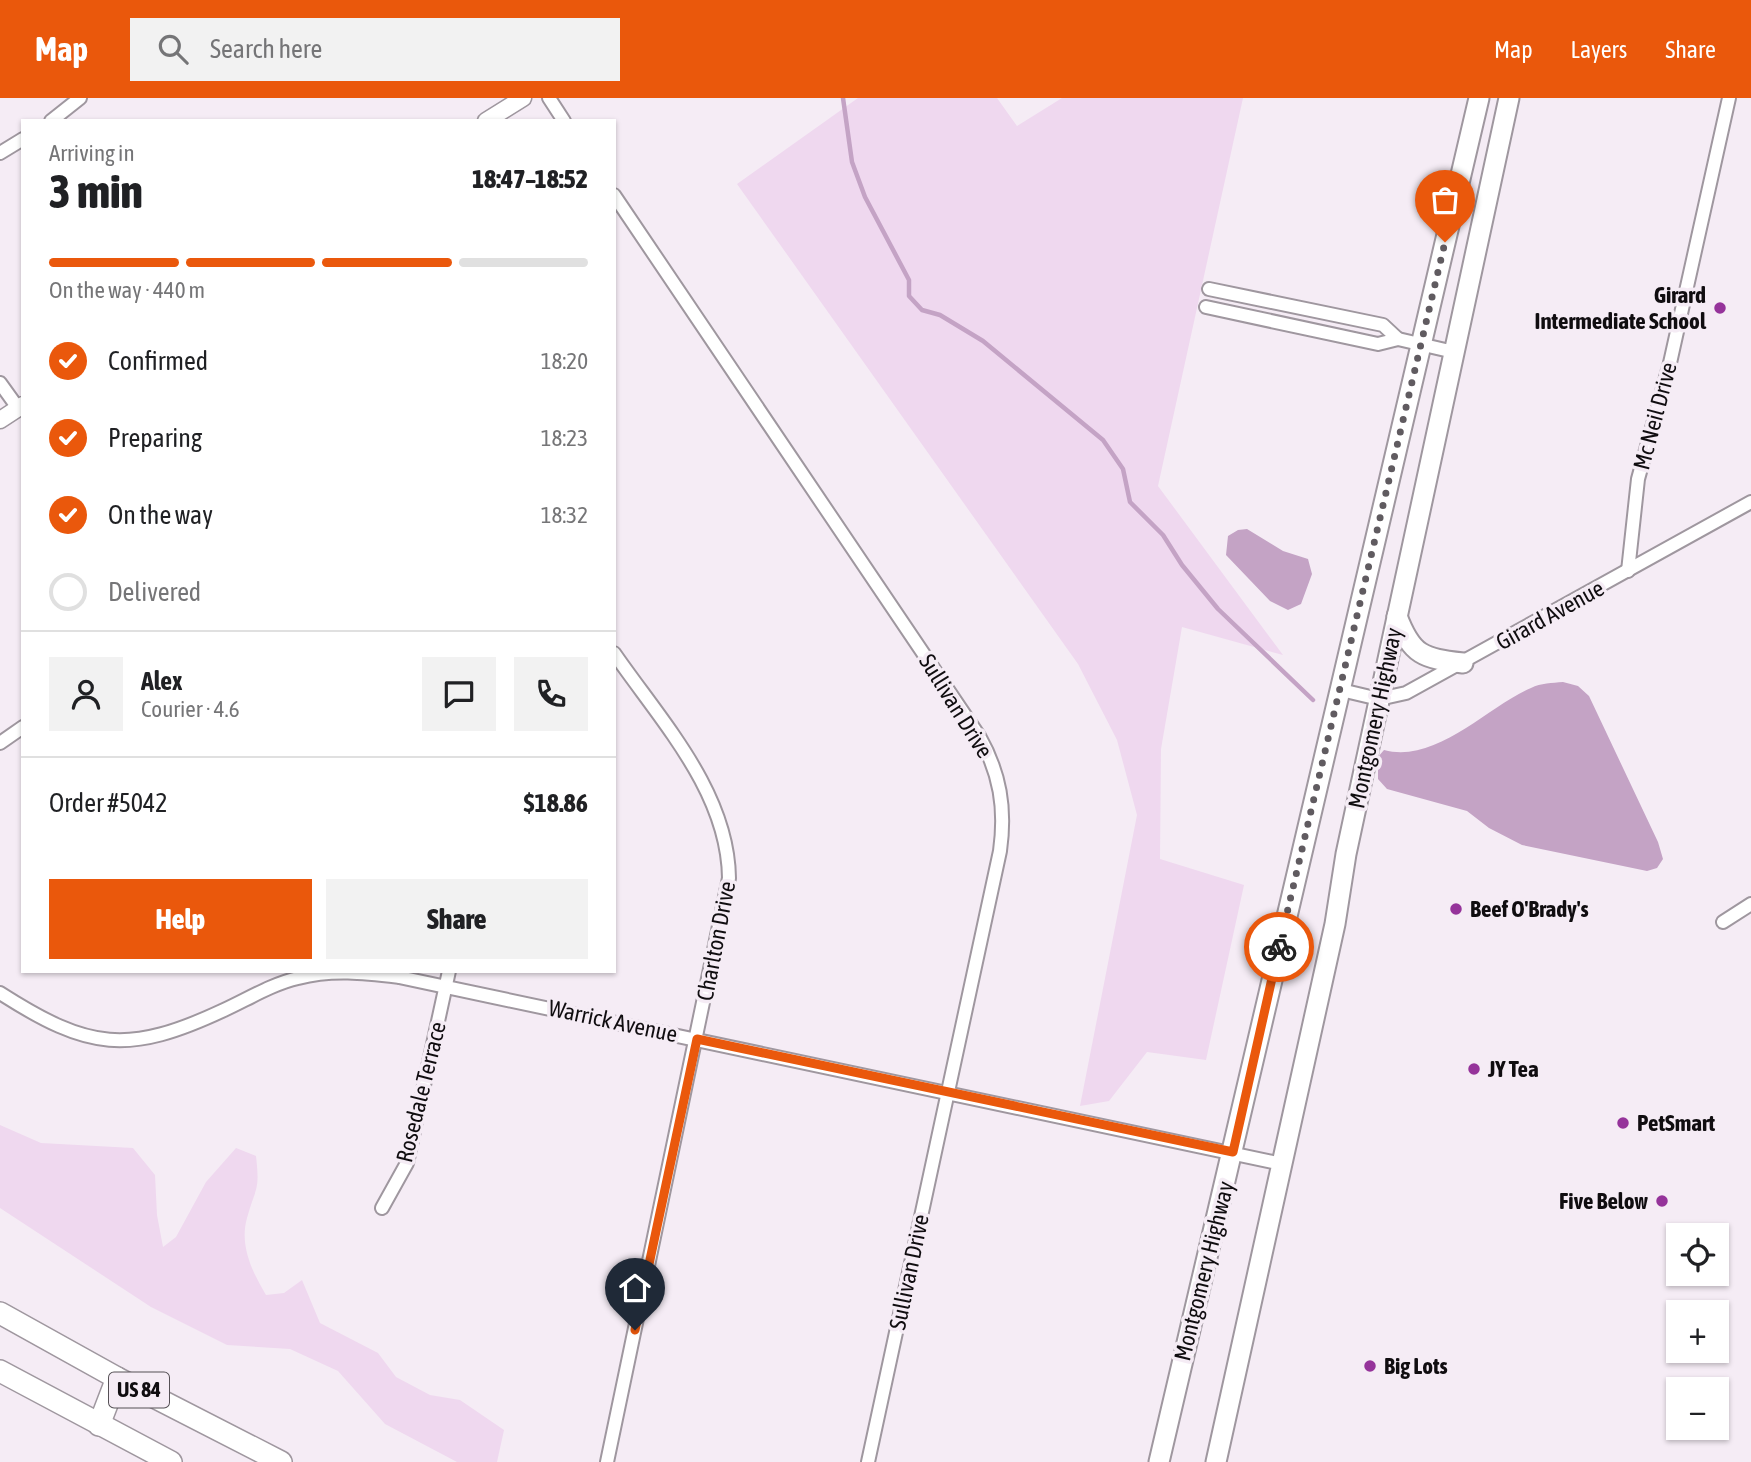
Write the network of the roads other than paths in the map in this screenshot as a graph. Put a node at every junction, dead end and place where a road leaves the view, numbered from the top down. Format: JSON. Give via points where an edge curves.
{"nodes":[{"id":1,"x":80,"y":98,"type":"edge"},
{"id":2,"x":523,"y":98,"type":"edge"},
{"id":3,"x":549,"y":98,"type":"edge"},
{"id":4,"x":1479,"y":98,"type":"edge"},
{"id":5,"x":1509,"y":98,"type":"edge"},
{"id":6,"x":1729,"y":98,"type":"edge"},
{"id":7,"x":54,"y":119,"type":"edge"},
{"id":8,"x":489,"y":119,"type":"edge"},
{"id":9,"x":564,"y":119,"type":"edge"},
{"id":10,"x":21,"y":140,"type":"edge"},
{"id":11,"x":0,"y":153,"type":"edge"},
{"id":12,"x":616,"y":198,"type":"edge"},
{"id":13,"x":1209,"y":289,"type":"dead end"},
{"id":14,"x":1206,"y":307,"type":"dead end"},
{"id":15,"x":1398,"y":339,"type":"junction"},
{"id":16,"x":1421,"y":345,"type":"junction"},
{"id":17,"x":1454,"y":352,"type":"junction"},
{"id":18,"x":0,"y":383,"type":"edge"},
{"id":19,"x":21,"y":407,"type":"edge"},
{"id":20,"x":0,"y":420,"type":"edge"},
{"id":21,"x":1751,"y":502,"type":"edge"},
{"id":22,"x":1628,"y":571,"type":"junction"},
{"id":23,"x":1397,"y":616,"type":"junction"},
{"id":24,"x":616,"y":656,"type":"edge"},
{"id":25,"x":1463,"y":663,"type":"junction"},
{"id":26,"x":1341,"y":690,"type":"junction"},
{"id":27,"x":1379,"y":699,"type":"junction"},
{"id":28,"x":21,"y":728,"type":"edge"},
{"id":29,"x":0,"y":743,"type":"edge"},
{"id":30,"x":1751,"y":904,"type":"edge"},
{"id":31,"x":1723,"y":922,"type":"dead end"},
{"id":32,"x":323,"y":973,"type":"edge"},
{"id":33,"x":361,"y":973,"type":"edge"},
{"id":34,"x":449,"y":973,"type":"edge"},
{"id":35,"x":446,"y":986,"type":"junction"},
{"id":36,"x":0,"y":993,"type":"edge"},
{"id":37,"x":697,"y":1039,"type":"junction"},
{"id":38,"x":948,"y":1093,"type":"junction"},
{"id":39,"x":1233,"y":1152,"type":"junction"},
{"id":40,"x":1282,"y":1164,"type":"junction"},
{"id":41,"x":382,"y":1208,"type":"dead end"},
{"id":42,"x":0,"y":1312,"type":"edge"},
{"id":43,"x":0,"y":1371,"type":"edge"},
{"id":44,"x":117,"y":1378,"type":"junction"},
{"id":45,"x":99,"y":1425,"type":"junction"},
{"id":46,"x":171,"y":1462,"type":"edge"},
{"id":47,"x":281,"y":1462,"type":"edge"},
{"id":48,"x":607,"y":1462,"type":"edge"},
{"id":49,"x":868,"y":1462,"type":"edge"},
{"id":50,"x":1159,"y":1462,"type":"edge"},
{"id":51,"x":1216,"y":1462,"type":"edge"}],
"edges":[{"from":1,"to":7,"type":"street"},
{"from":2,"to":8,"type":"street"},
{"from":3,"to":9,"type":"street"},
{"from":4,"to":16,"type":"main road","name":"Montgomery Highway"},
{"from":5,"to":17,"type":"main road","name":"Montgomery Highway"},
{"from":6,"to":22,"type":"street","name":"Mc Neil Drive","via":[[1670,363],[1638,479]]},
{"from":10,"to":11,"type":"street"},
{"from":12,"to":38,"type":"street","name":"Sullivan Drive","via":[[979,736],[993,764],[1002,804],[1000,850]]},
{"from":13,"to":15,"type":"street","via":[[1383,325]]},
{"from":14,"to":15,"type":"street","via":[[1378,344]]},
{"from":15,"to":16,"type":"street"},
{"from":16,"to":17,"type":"street"},
{"from":16,"to":26,"type":"main road","name":"Montgomery Highway"},
{"from":17,"to":23,"type":"main road","name":"Montgomery Highway"},
{"from":18,"to":19,"type":"street"},
{"from":19,"to":20,"type":"street"},
{"from":21,"to":22,"type":"street","name":"Girard Avenue"},
{"from":22,"to":25,"type":"street","name":"Girard Avenue"},
{"from":23,"to":25,"type":"main road","via":[[1412,648],[1434,659]]},
{"from":23,"to":27,"type":"main road","name":"Montgomery Highway"},
{"from":24,"to":37,"type":"street","name":"Charlton Drive","via":[[710,794],[724,831],[728,894]]},
{"from":25,"to":27,"type":"street","name":"Girard Avenue","via":[[1406,693]]},
{"from":26,"to":27,"type":"street","name":"Girard Avenue"},
{"from":26,"to":39,"type":"main road","name":"Montgomery Highway"},
{"from":27,"to":40,"type":"main road","name":"Montgomery Highway"},
{"from":28,"to":29,"type":"street"},
{"from":30,"to":31,"type":"street"},
{"from":32,"to":36,"type":"street","name":"Warrick Avenue","via":[[274,986],[188,1027],[135,1042],[87,1038]]},
{"from":33,"to":35,"type":"street","name":"Warrick Avenue"},
{"from":34,"to":35,"type":"street","name":"Rosedale Terrace"},
{"from":35,"to":37,"type":"street","name":"Warrick Avenue"},
{"from":35,"to":41,"type":"street","name":"Rosedale Terrace","via":[[407,1163]]},
{"from":37,"to":38,"type":"street","name":"Warrick Avenue"},
{"from":37,"to":48,"type":"street","name":"Charlton Drive"},
{"from":38,"to":39,"type":"street","name":"Warrick Avenue"},
{"from":38,"to":49,"type":"street","name":"Sullivan Drive"},
{"from":39,"to":40,"type":"street","name":"Warrick Avenue"},
{"from":39,"to":50,"type":"main road","name":"Montgomery Highway"},
{"from":40,"to":51,"type":"main road","name":"Montgomery Highway"},
{"from":42,"to":44,"type":"highway","number":"US 84"},
{"from":43,"to":45,"type":"highway","number":"US 84"},
{"from":44,"to":45,"type":"highway"},
{"from":44,"to":47,"type":"highway","number":"US 84"},
{"from":45,"to":46,"type":"highway","number":"US 84"}]}
